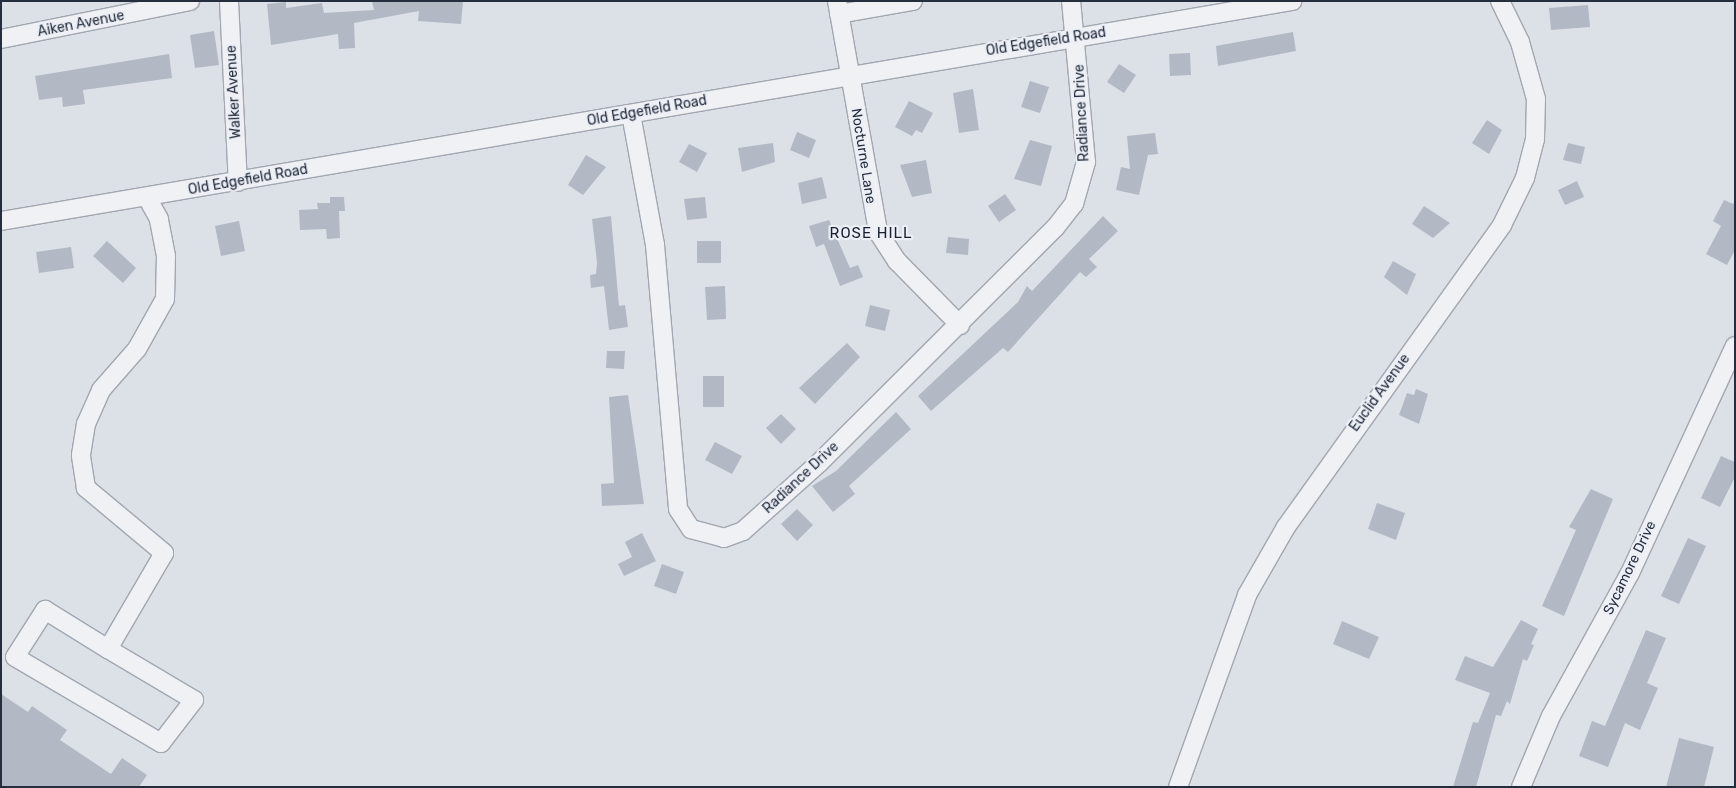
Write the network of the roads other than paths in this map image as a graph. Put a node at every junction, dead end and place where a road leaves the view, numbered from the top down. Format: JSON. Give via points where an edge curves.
{"nodes":[{"id":1,"x":190,"y":1,"type":"edge"},
{"id":2,"x":229,"y":1,"type":"edge"},
{"id":3,"x":913,"y":1,"type":"edge"},
{"id":4,"x":1071,"y":1,"type":"edge"},
{"id":5,"x":1292,"y":1,"type":"edge"},
{"id":6,"x":1500,"y":1,"type":"edge"},
{"id":7,"x":838,"y":8,"type":"edge"},
{"id":8,"x":1078,"y":37,"type":"junction"},
{"id":9,"x":1,"y":39,"type":"edge"},
{"id":10,"x":850,"y":75,"type":"junction"},
{"id":11,"x":631,"y":114,"type":"junction"},
{"id":12,"x":238,"y":182,"type":"junction"},
{"id":13,"x":147,"y":197,"type":"junction"},
{"id":14,"x":1,"y":221,"type":"edge"},
{"id":15,"x":960,"y":324,"type":"junction"},
{"id":16,"x":1735,"y":346,"type":"edge"},
{"id":17,"x":108,"y":649,"type":"junction"},
{"id":18,"x":1178,"y":787,"type":"edge"},
{"id":19,"x":1521,"y":787,"type":"edge"}],
"edges":[{"from":1,"to":9,"type":"street","name":"Aiken Avenue"},
{"from":2,"to":12,"type":"street","name":"Walker Avenue"},
{"from":3,"to":7,"type":"street"},
{"from":4,"to":8,"type":"street","name":"Radiance Drive"},
{"from":5,"to":8,"type":"street","name":"Old Edgefield Road"},
{"from":6,"to":18,"type":"street","name":"Euclid Avenue","via":[[1520,42],[1536,99],[1535,139],[1525,178],[1502,226],[1281,535],[1247,595]]},
{"from":7,"to":10,"type":"street","name":"Nocturne Lane"},
{"from":8,"to":10,"type":"street","name":"Old Edgefield Road"},
{"from":8,"to":15,"type":"street","name":"Radiance Drive","via":[[1086,162],[1080,191],[1065,217]]},
{"from":10,"to":11,"type":"street","name":"Old Edgefield Road"},
{"from":10,"to":15,"type":"street","name":"Nocturne Lane","via":[[878,232],[897,262]]},
{"from":11,"to":12,"type":"street","name":"Old Edgefield Road"},
{"from":11,"to":15,"type":"street","name":"Radiance Drive","via":[[655,245],[678,509],[691,528],[712,538],[743,531]]},
{"from":12,"to":13,"type":"street","name":"Old Edgefield Road"},
{"from":13,"to":14,"type":"street","name":"Old Edgefield Road"},
{"from":13,"to":17,"type":"street","via":[[159,219],[166,256],[165,299],[136,349],[101,390],[86,424],[81,455],[86,488],[164,553]]},
{"from":16,"to":19,"type":"street","name":"Sycamore Drive","via":[[1630,573],[1551,716]]},
{"from":17,"to":17,"type":"street","via":[[45,610],[15,657],[161,744],[194,700]]}]}
